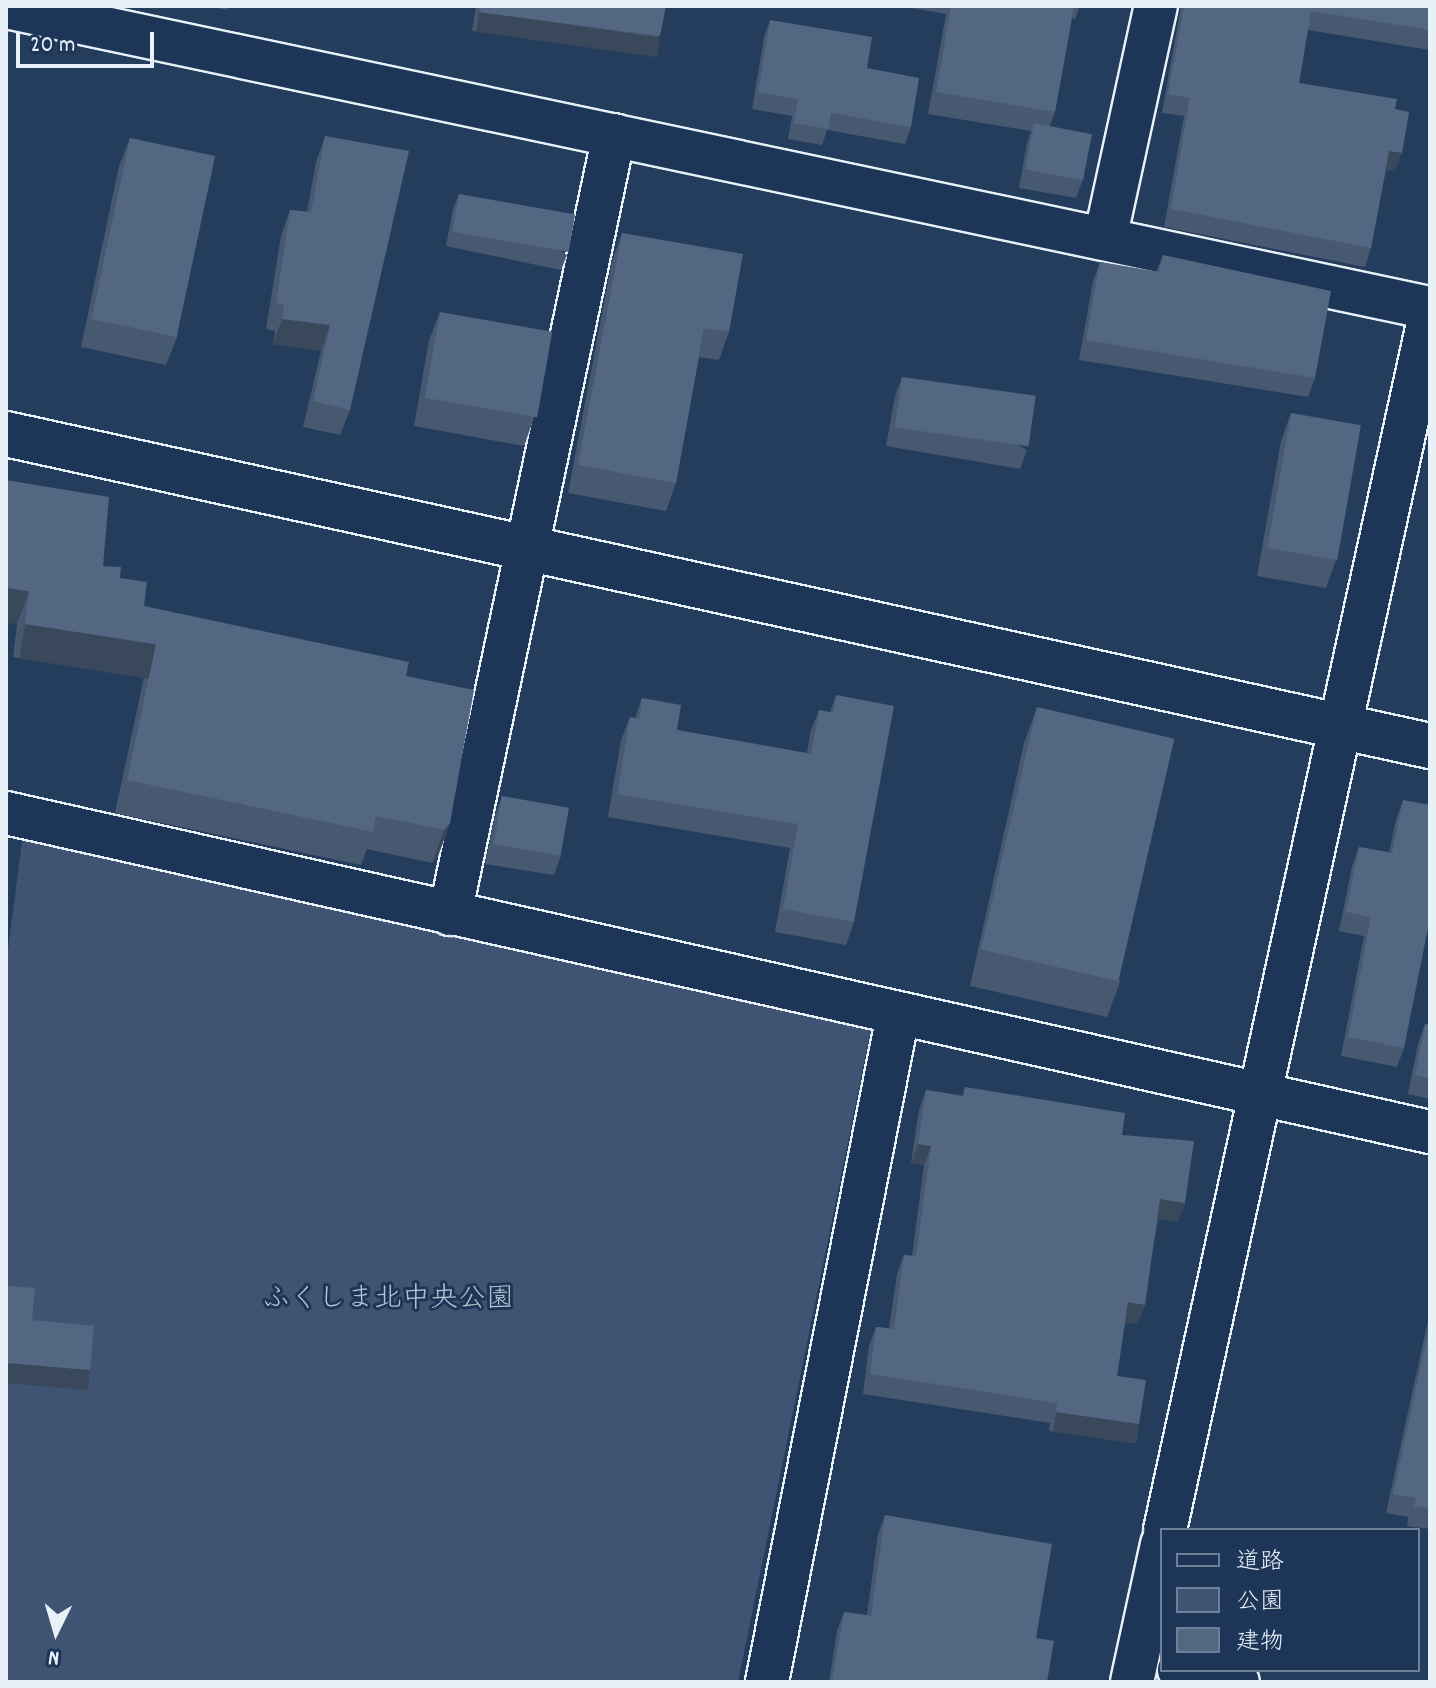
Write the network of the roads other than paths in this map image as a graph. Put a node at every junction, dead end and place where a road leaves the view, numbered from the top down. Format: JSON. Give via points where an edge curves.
{"nodes":[{"id":1,"x":1156,"y":6,"type":"edge"},
{"id":2,"x":6,"y":7,"type":"edge"},
{"id":3,"x":126,"y":19,"type":"edge"},
{"id":4,"x":614,"y":135,"type":"junction"},
{"id":5,"x":1105,"y":239,"type":"junction"},
{"id":6,"x":1430,"y":308,"type":"edge"},
{"id":7,"x":1430,"y":315,"type":"edge"},
{"id":8,"x":6,"y":434,"type":"edge"},
{"id":9,"x":527,"y":548,"type":"junction"},
{"id":10,"x":1337,"y":725,"type":"junction"},
{"id":11,"x":1430,"y":746,"type":"edge"},
{"id":12,"x":6,"y":813,"type":"edge"},
{"id":13,"x":450,"y":914,"type":"junction"},
{"id":14,"x":898,"y":1015,"type":"junction"},
{"id":15,"x":1261,"y":1095,"type":"junction"},
{"id":16,"x":1430,"y":1132,"type":"edge"},
{"id":17,"x":1165,"y":1528,"type":"edge"},
{"id":18,"x":1160,"y":1557,"type":"edge"},
{"id":19,"x":1143,"y":1670,"type":"edge"},
{"id":20,"x":1189,"y":1672,"type":"edge"},
{"id":21,"x":767,"y":1682,"type":"edge"},
{"id":22,"x":1238,"y":1682,"type":"edge"}],
"edges":[{"from":1,"to":5,"type":"street"},
{"from":2,"to":3,"type":"street"},
{"from":3,"to":4,"type":"street"},
{"from":4,"to":5,"type":"street"},
{"from":4,"to":9,"type":"street"},
{"from":5,"to":6,"type":"street"},
{"from":7,"to":10,"type":"street"},
{"from":8,"to":9,"type":"street"},
{"from":9,"to":10,"type":"street"},
{"from":9,"to":13,"type":"street"},
{"from":10,"to":11,"type":"street"},
{"from":10,"to":15,"type":"street"},
{"from":12,"to":13,"type":"street"},
{"from":13,"to":14,"type":"street"},
{"from":14,"to":15,"type":"street"},
{"from":14,"to":21,"type":"street"},
{"from":15,"to":16,"type":"street"},
{"from":15,"to":17,"type":"street"},
{"from":18,"to":19,"type":"street"},
{"from":20,"to":22,"type":"street"}]}
